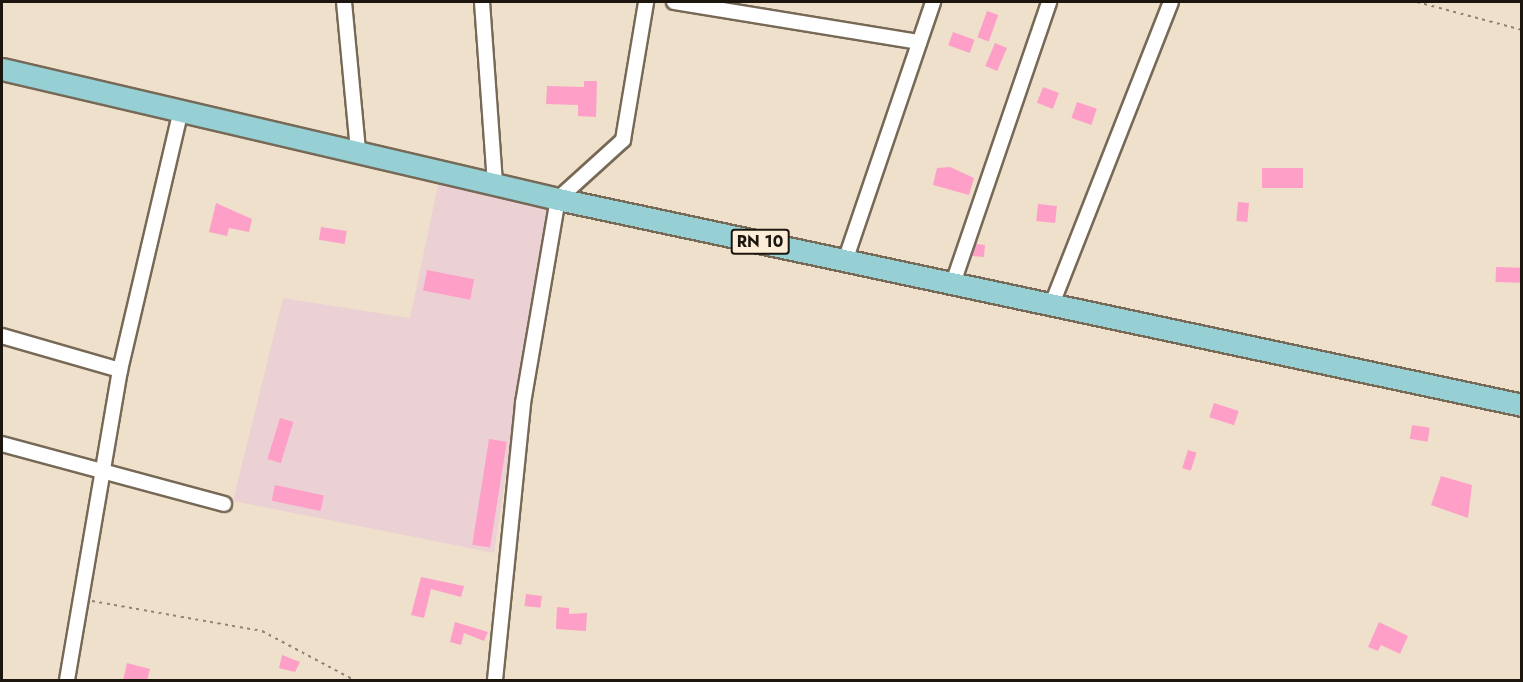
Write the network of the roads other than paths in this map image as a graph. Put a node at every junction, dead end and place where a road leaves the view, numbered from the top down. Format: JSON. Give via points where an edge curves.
{"nodes":[{"id":1,"x":344,"y":2,"type":"edge"},
{"id":2,"x":482,"y":2,"type":"edge"},
{"id":3,"x":646,"y":2,"type":"edge"},
{"id":4,"x":674,"y":2,"type":"edge"},
{"id":5,"x":933,"y":2,"type":"edge"},
{"id":6,"x":1049,"y":2,"type":"edge"},
{"id":7,"x":1171,"y":2,"type":"edge"},
{"id":8,"x":919,"y":42,"type":"junction"},
{"id":9,"x":2,"y":69,"type":"edge"},
{"id":10,"x":181,"y":110,"type":"junction"},
{"id":11,"x":358,"y":150,"type":"junction"},
{"id":12,"x":495,"y":183,"type":"junction"},
{"id":13,"x":558,"y":199,"type":"junction"},
{"id":14,"x":845,"y":261,"type":"junction"},
{"id":15,"x":953,"y":283,"type":"junction"},
{"id":16,"x":1052,"y":304,"type":"junction"},
{"id":17,"x":2,"y":336,"type":"edge"},
{"id":18,"x":120,"y":370,"type":"junction"},
{"id":19,"x":1521,"y":405,"type":"edge"},
{"id":20,"x":2,"y":444,"type":"edge"},
{"id":21,"x":101,"y":472,"type":"junction"},
{"id":22,"x":224,"y":504,"type":"dead end"},
{"id":23,"x":67,"y":681,"type":"edge"},
{"id":24,"x":495,"y":681,"type":"edge"}],
"edges":[{"from":1,"to":11,"type":"street"},
{"from":2,"to":12,"type":"street"},
{"from":3,"to":13,"type":"street","via":[[623,140]]},
{"from":4,"to":8,"type":"street"},
{"from":5,"to":8,"type":"street"},
{"from":6,"to":15,"type":"street"},
{"from":7,"to":16,"type":"street"},
{"from":8,"to":14,"type":"street"},
{"from":9,"to":10,"type":"main road","number":"RN 10"},
{"from":10,"to":11,"type":"main road","number":"RN 10"},
{"from":10,"to":18,"type":"street"},
{"from":11,"to":12,"type":"main road","number":"RN 10"},
{"from":12,"to":13,"type":"main road","number":"RN 10"},
{"from":13,"to":14,"type":"main road","number":"RN 10"},
{"from":13,"to":24,"type":"street","via":[[523,403]]},
{"from":14,"to":15,"type":"main road","number":"RN 10"},
{"from":15,"to":16,"type":"main road","number":"RN 10"},
{"from":16,"to":19,"type":"main road","number":"RN 10"},
{"from":17,"to":18,"type":"street"},
{"from":18,"to":21,"type":"street"},
{"from":20,"to":21,"type":"street"},
{"from":21,"to":22,"type":"street"},
{"from":21,"to":23,"type":"street"}]}
